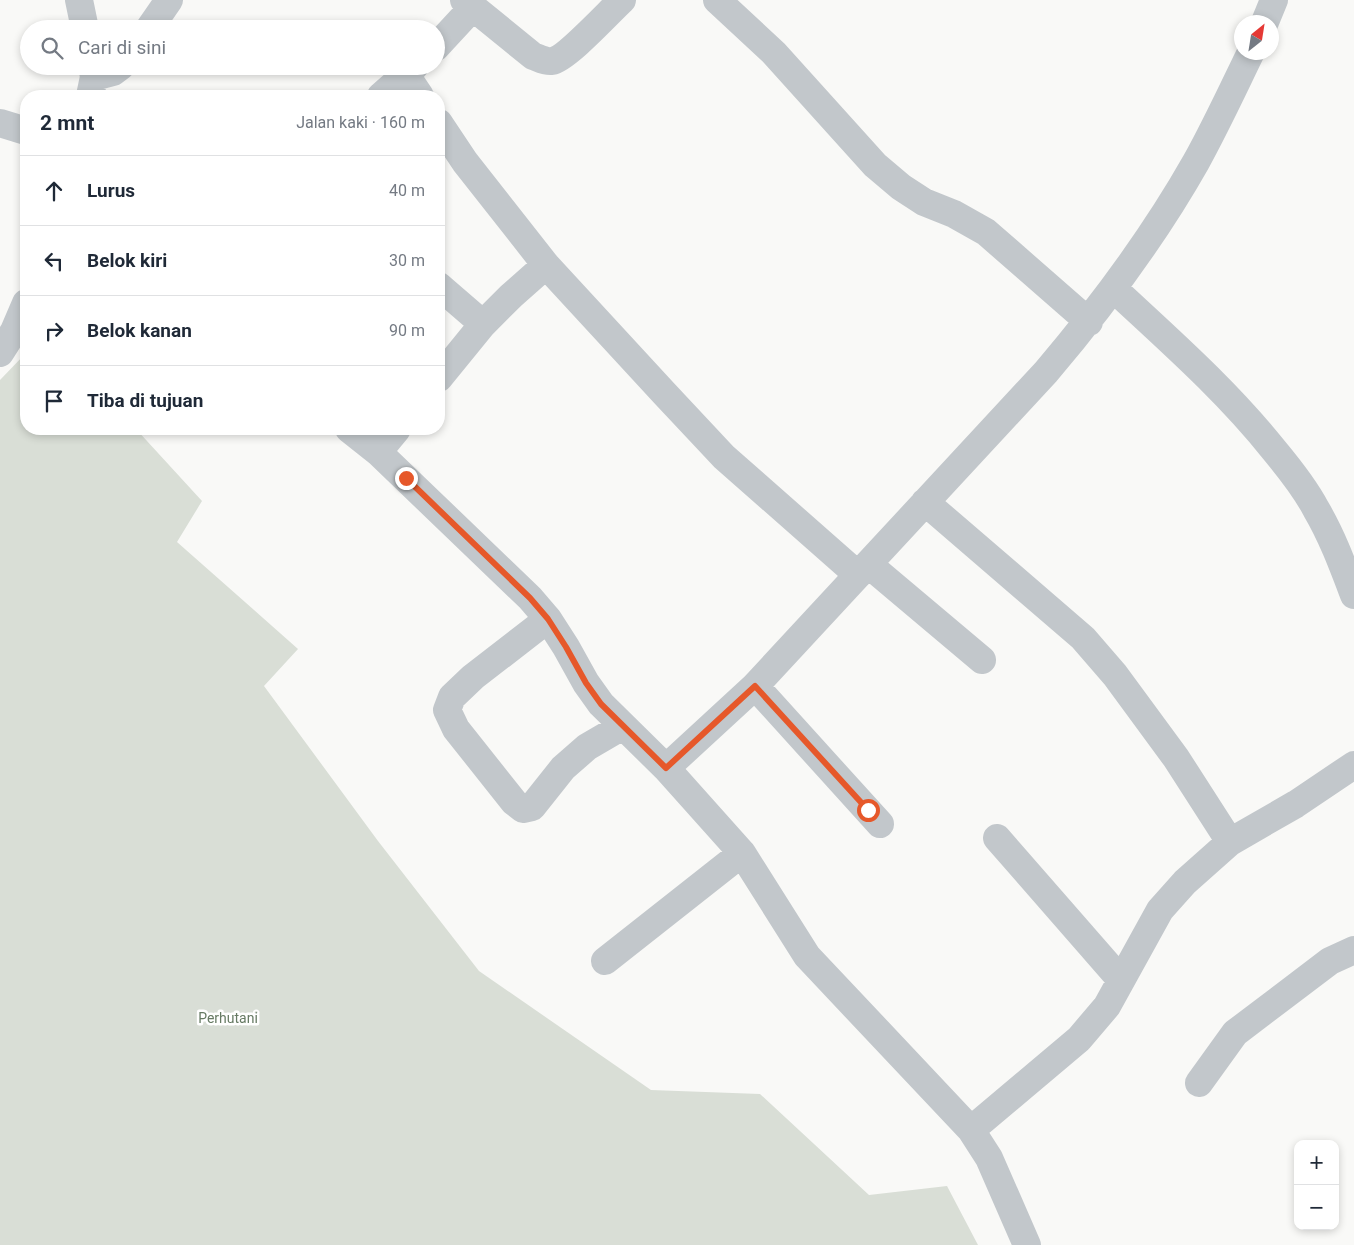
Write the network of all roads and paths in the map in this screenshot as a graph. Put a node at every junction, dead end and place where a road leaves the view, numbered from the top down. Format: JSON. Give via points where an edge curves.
{"nodes":[{"id":1,"x":79,"y":0,"type":"edge"},
{"id":2,"x":169,"y":0,"type":"edge"},
{"id":3,"x":622,"y":0,"type":"edge"},
{"id":4,"x":717,"y":0,"type":"edge"},
{"id":5,"x":1274,"y":0,"type":"edge"},
{"id":6,"x":469,"y":4,"type":"edge"},
{"id":7,"x":1268,"y":15,"type":"edge"},
{"id":8,"x":83,"y":20,"type":"edge"},
{"id":9,"x":155,"y":20,"type":"edge"},
{"id":10,"x":445,"y":35,"type":"edge"},
{"id":11,"x":1247,"y":60,"type":"edge"},
{"id":12,"x":105,"y":75,"type":"edge"},
{"id":13,"x":414,"y":79,"type":"edge"},
{"id":14,"x":92,"y":80,"type":"edge"},
{"id":15,"x":393,"y":90,"type":"edge"},
{"id":16,"x":0,"y":122,"type":"edge"},
{"id":17,"x":20,"y":129,"type":"edge"},
{"id":18,"x":445,"y":133,"type":"edge"},
{"id":19,"x":546,"y":265,"type":"junction"},
{"id":20,"x":1114,"y":289,"type":"junction"},
{"id":21,"x":445,"y":291,"type":"edge"},
{"id":22,"x":20,"y":317,"type":"edge"},
{"id":23,"x":1088,"y":322,"type":"junction"},
{"id":24,"x":483,"y":324,"type":"junction"},
{"id":25,"x":0,"y":353,"type":"edge"},
{"id":26,"x":445,"y":371,"type":"edge"},
{"id":27,"x":357,"y":435,"type":"edge"},
{"id":28,"x":392,"y":435,"type":"edge"},
{"id":29,"x":378,"y":452,"type":"junction"},
{"id":30,"x":925,"y":502,"type":"junction"},
{"id":31,"x":863,"y":569,"type":"junction"},
{"id":32,"x":1354,"y":595,"type":"edge"},
{"id":33,"x":548,"y":619,"type":"junction"},
{"id":34,"x":982,"y":660,"type":"dead end"},
{"id":35,"x":755,"y":686,"type":"junction"},
{"id":36,"x":623,"y":726,"type":"junction"},
{"id":37,"x":1354,"y":765,"type":"edge"},
{"id":38,"x":666,"y":768,"type":"junction"},
{"id":39,"x":880,"y":824,"type":"dead end"},
{"id":40,"x":997,"y":838,"type":"dead end"},
{"id":41,"x":1230,"y":842,"type":"junction"},
{"id":42,"x":742,"y":853,"type":"junction"},
{"id":43,"x":1354,"y":950,"type":"edge"},
{"id":44,"x":605,"y":961,"type":"dead end"},
{"id":45,"x":1121,"y":980,"type":"junction"},
{"id":46,"x":1199,"y":1082,"type":"dead end"},
{"id":47,"x":971,"y":1130,"type":"junction"},
{"id":48,"x":1027,"y":1245,"type":"edge"}],
"edges":[{"from":1,"to":8,"type":"street"},
{"from":2,"to":9,"type":"street"},
{"from":3,"to":6,"type":"street","via":[[566,53],[553,61],[533,56]]},
{"from":4,"to":23,"type":"street","via":[[774,53],[901,187],[986,232]]},
{"from":5,"to":7,"type":"street"},
{"from":6,"to":10,"type":"street"},
{"from":11,"to":20,"type":"street","via":[[1197,160]]},
{"from":12,"to":14,"type":"street"},
{"from":13,"to":15,"type":"street"},
{"from":16,"to":17,"type":"street"},
{"from":18,"to":19,"type":"street"},
{"from":19,"to":24,"type":"street"},
{"from":19,"to":31,"type":"street","via":[[724,457]]},
{"from":20,"to":23,"type":"street"},
{"from":20,"to":32,"type":"street","via":[[1220,387],[1288,467],[1316,508]]},
{"from":21,"to":24,"type":"street"},
{"from":22,"to":25,"type":"street"},
{"from":23,"to":30,"type":"street"},
{"from":24,"to":26,"type":"street"},
{"from":27,"to":29,"type":"street"},
{"from":28,"to":29,"type":"street"},
{"from":29,"to":33,"type":"street"},
{"from":30,"to":31,"type":"street"},
{"from":30,"to":41,"type":"street","via":[[1083,638],[1115,674],[1159,735]]},
{"from":31,"to":34,"type":"street"},
{"from":31,"to":35,"type":"street"},
{"from":33,"to":36,"type":"street","via":[[586,683]]},
{"from":33,"to":36,"type":"street","via":[[452,697],[447,710],[456,729],[522,809],[532,807],[563,768],[587,747]]},
{"from":35,"to":38,"type":"street"},
{"from":35,"to":39,"type":"street"},
{"from":36,"to":38,"type":"street"},
{"from":37,"to":41,"type":"street","via":[[1296,804]]},
{"from":38,"to":42,"type":"street"},
{"from":40,"to":45,"type":"street"},
{"from":41,"to":45,"type":"street","via":[[1185,882],[1160,910]]},
{"from":42,"to":44,"type":"street"},
{"from":42,"to":47,"type":"street","via":[[807,956]]},
{"from":43,"to":46,"type":"street","via":[[1330,961],[1235,1033]]},
{"from":45,"to":47,"type":"street","via":[[1107,1006],[1079,1039]]},
{"from":47,"to":48,"type":"street","via":[[989,1158]]}]}
